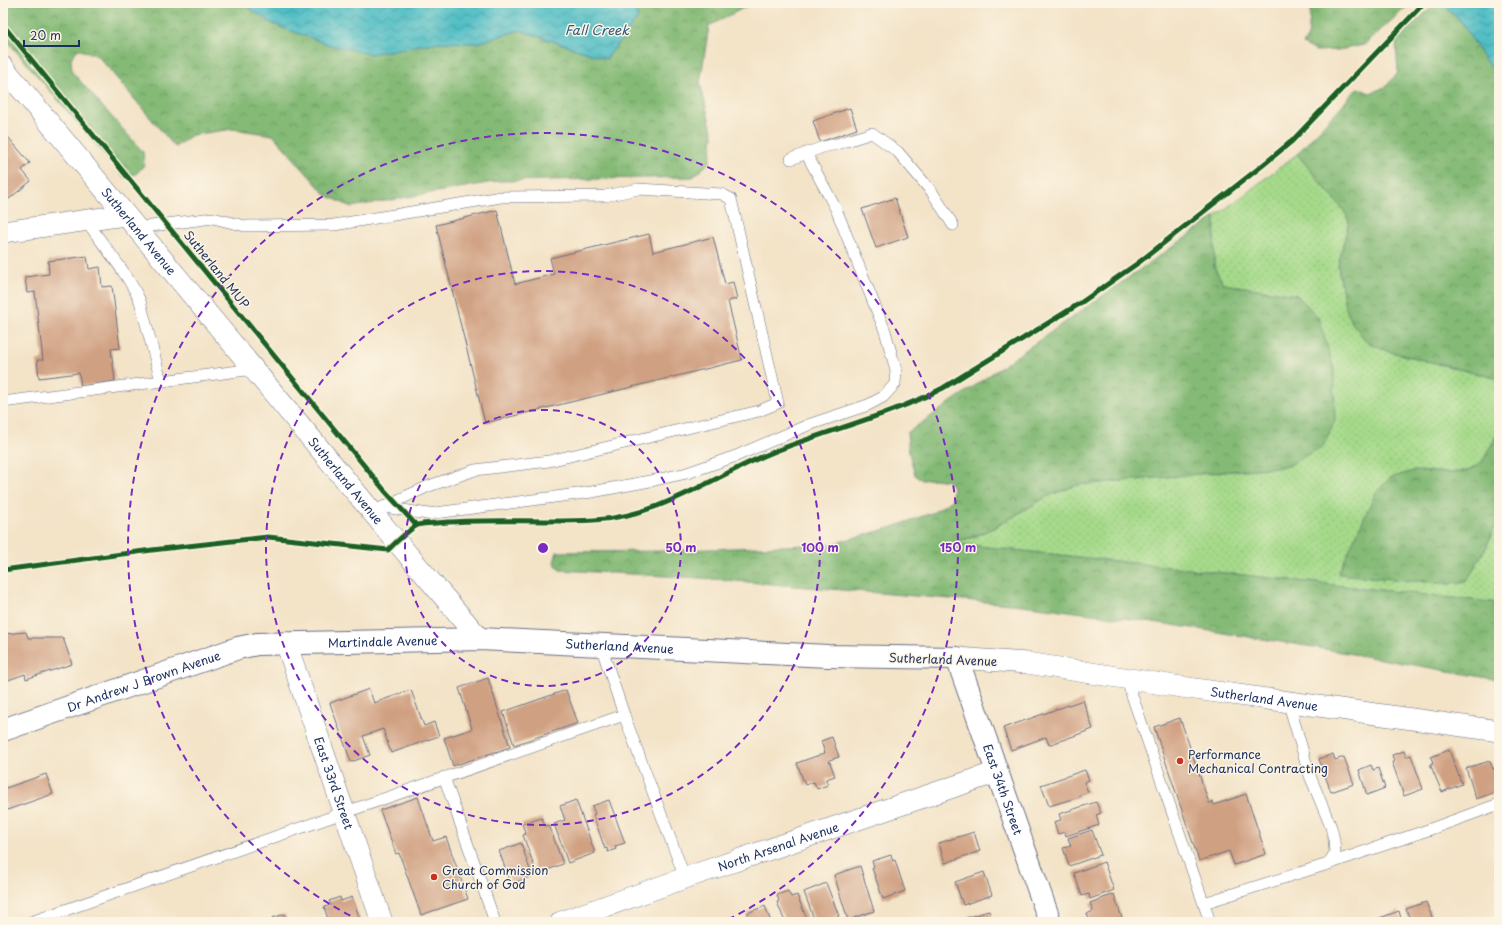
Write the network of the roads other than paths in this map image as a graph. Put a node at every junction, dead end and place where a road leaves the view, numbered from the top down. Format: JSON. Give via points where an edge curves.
{"nodes":[{"id":1,"x":4,"y":70,"type":"edge"},
{"id":2,"x":806,"y":153,"type":"junction"},
{"id":3,"x":791,"y":159,"type":"dead end"},
{"id":4,"x":86,"y":220,"type":"junction"},
{"id":5,"x":131,"y":222,"type":"junction"},
{"id":6,"x":953,"y":225,"type":"dead end"},
{"id":7,"x":3,"y":232,"type":"edge"},
{"id":8,"x":254,"y":369,"type":"junction"},
{"id":9,"x":161,"y":381,"type":"junction"},
{"id":10,"x":3,"y":402,"type":"edge"},
{"id":11,"x":378,"y":509,"type":"junction"},
{"id":12,"x":480,"y":639,"type":"junction"},
{"id":13,"x":286,"y":643,"type":"junction"},
{"id":14,"x":601,"y":646,"type":"junction"},
{"id":15,"x":957,"y":658,"type":"junction"},
{"id":16,"x":1126,"y":678,"type":"junction"},
{"id":17,"x":1288,"y":701,"type":"junction"},
{"id":18,"x":624,"y":714,"type":"junction"},
{"id":19,"x":3,"y":730,"type":"edge"},
{"id":20,"x":1499,"y":731,"type":"edge"},
{"id":21,"x":997,"y":772,"type":"junction"},
{"id":22,"x":444,"y":777,"type":"junction"},
{"id":23,"x":1499,"y":804,"type":"edge"},
{"id":24,"x":344,"y":812,"type":"junction"},
{"id":25,"x":1328,"y":864,"type":"junction"},
{"id":26,"x":685,"y":878,"type":"junction"},
{"id":27,"x":1204,"y":903,"type":"junction"},
{"id":28,"x":31,"y":922,"type":"edge"},
{"id":29,"x":382,"y":922,"type":"edge"},
{"id":30,"x":495,"y":922,"type":"edge"},
{"id":31,"x":561,"y":922,"type":"edge"},
{"id":32,"x":1050,"y":922,"type":"edge"},
{"id":33,"x":1210,"y":922,"type":"edge"}],
"edges":[{"from":1,"to":5,"type":"street","name":"Sutherland Avenue"},
{"from":2,"to":3,"type":"lane"},
{"from":2,"to":6,"type":"lane","via":[[872,133],[898,152],[932,192]]},
{"from":2,"to":11,"type":"lane","via":[[836,209],[885,331],[896,370],[895,384],[883,397],[736,456],[662,479],[592,492],[428,514]]},
{"from":4,"to":5,"type":"street"},
{"from":4,"to":7,"type":"street"},
{"from":4,"to":9,"type":"lane","via":[[135,290]]},
{"from":5,"to":8,"type":"street","name":"Sutherland Avenue"},
{"from":5,"to":11,"type":"lane","via":[[213,218],[246,226],[334,225],[501,197],[605,196],[638,189],[722,194],[732,199],[778,403],[759,411],[549,460],[475,470],[429,486]]},
{"from":8,"to":9,"type":"lane"},
{"from":8,"to":11,"type":"street","name":"Sutherland Avenue"},
{"from":9,"to":10,"type":"lane"},
{"from":11,"to":12,"type":"street","name":"Sutherland Avenue"},
{"from":12,"to":13,"type":"main road","name":"Martindale Avenue"},
{"from":12,"to":14,"type":"main road","name":"Sutherland Avenue"},
{"from":13,"to":19,"type":"main road","name":"Dr Andrew J Brown Avenue","via":[[257,644],[238,648]]},
{"from":13,"to":24,"type":"street","name":"East 33rd Street"},
{"from":14,"to":15,"type":"main road","name":"Sutherland Avenue","via":[[828,656]]},
{"from":14,"to":18,"type":"lane"},
{"from":15,"to":16,"type":"street","name":"Sutherland Avenue","via":[[1027,663]]},
{"from":15,"to":21,"type":"main road","name":"East 34th Street"},
{"from":16,"to":17,"type":"street","name":"Sutherland Avenue"},
{"from":16,"to":27,"type":"lane"},
{"from":17,"to":20,"type":"street","name":"Sutherland Avenue"},
{"from":17,"to":25,"type":"lane","via":[[1310,776],[1331,827],[1335,853]]},
{"from":18,"to":22,"type":"lane"},
{"from":18,"to":26,"type":"lane"},
{"from":21,"to":26,"type":"street","name":"North Arsenal Avenue"},
{"from":21,"to":32,"type":"main road","name":"East 34th Street"},
{"from":22,"to":24,"type":"lane"},
{"from":22,"to":30,"type":"lane"},
{"from":23,"to":25,"type":"lane"},
{"from":24,"to":28,"type":"lane"},
{"from":24,"to":29,"type":"street","name":"East 33rd Street"},
{"from":25,"to":27,"type":"lane"},
{"from":26,"to":31,"type":"street","name":"North Arsenal Avenue"},
{"from":27,"to":33,"type":"lane"}]}
